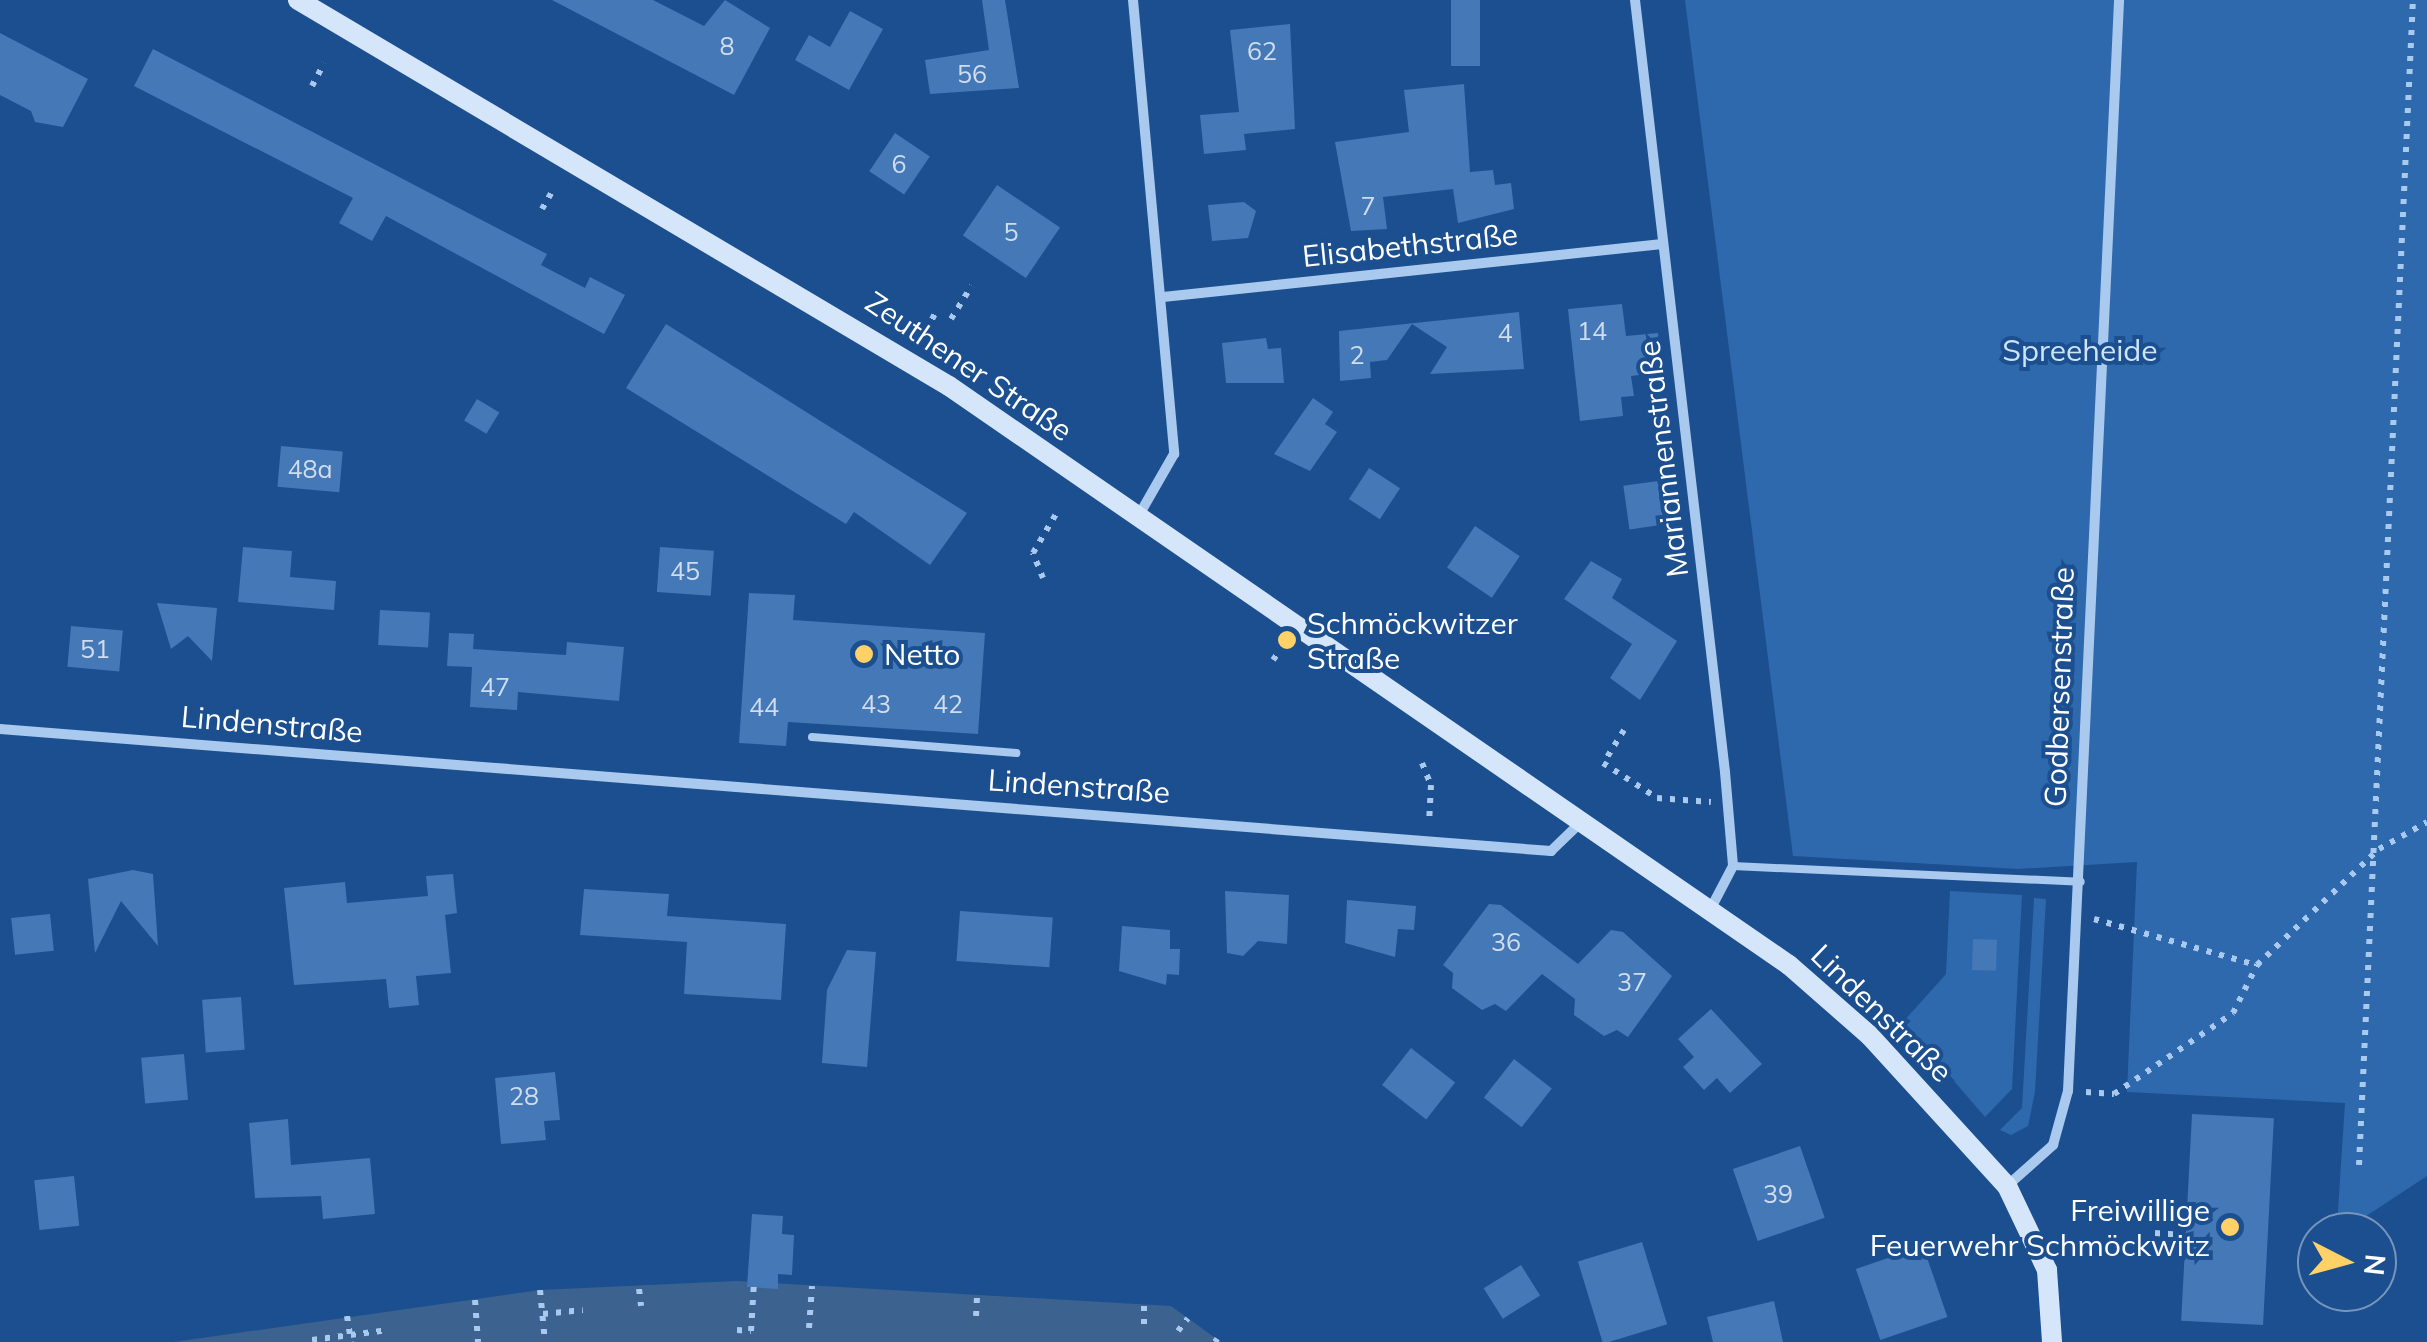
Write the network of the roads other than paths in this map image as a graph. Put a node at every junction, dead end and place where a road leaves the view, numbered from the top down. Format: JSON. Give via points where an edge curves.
{"nodes":[{"id":1,"x":298,"y":0,"type":"edge"},
{"id":2,"x":1133,"y":0,"type":"edge"},
{"id":3,"x":1635,"y":0,"type":"edge"},
{"id":4,"x":2118,"y":0,"type":"edge"},
{"id":5,"x":1662,"y":244,"type":"junction"},
{"id":6,"x":1163,"y":297,"type":"junction"},
{"id":7,"x":1139,"y":515,"type":"junction"},
{"id":8,"x":0,"y":729,"type":"edge"},
{"id":9,"x":812,"y":737,"type":"dead end"},
{"id":10,"x":1016,"y":753,"type":"dead end"},
{"id":11,"x":1581,"y":822,"type":"junction"},
{"id":12,"x":1733,"y":866,"type":"junction"},
{"id":13,"x":2081,"y":882,"type":"junction"},
{"id":14,"x":1711,"y":908,"type":"junction"},
{"id":15,"x":2007,"y":1186,"type":"junction"},
{"id":16,"x":2052,"y":1342,"type":"edge"}],
"edges":[{"from":1,"to":7,"type":"main road","name":"Zeuthener Straße","via":[[830,310]]},
{"from":2,"to":6,"type":"street"},
{"from":3,"to":5,"type":"street","name":"Mariannenstraße"},
{"from":4,"to":13,"type":"street","name":"Godbersenstraße"},
{"from":5,"to":6,"type":"street","name":"Elisabethstraße"},
{"from":5,"to":12,"type":"street","name":"Mariannenstraße"},
{"from":6,"to":7,"type":"street","via":[[1174,454]]},
{"from":7,"to":11,"type":"main road","name":"Zeuthener Straße"},
{"from":8,"to":11,"type":"street","name":"Lindenstraße","via":[[1551,851]]},
{"from":9,"to":10,"type":"lane"},
{"from":11,"to":14,"type":"main road","name":"Lindenstraße"},
{"from":12,"to":13,"type":"lane"},
{"from":12,"to":14,"type":"street"},
{"from":13,"to":15,"type":"street","name":"Godbersenstraße","via":[[2068,1091],[2053,1145]]},
{"from":14,"to":15,"type":"main road","name":"Lindenstraße","via":[[1870,1036]]},
{"from":15,"to":16,"type":"main road","via":[[2048,1270]]}]}
